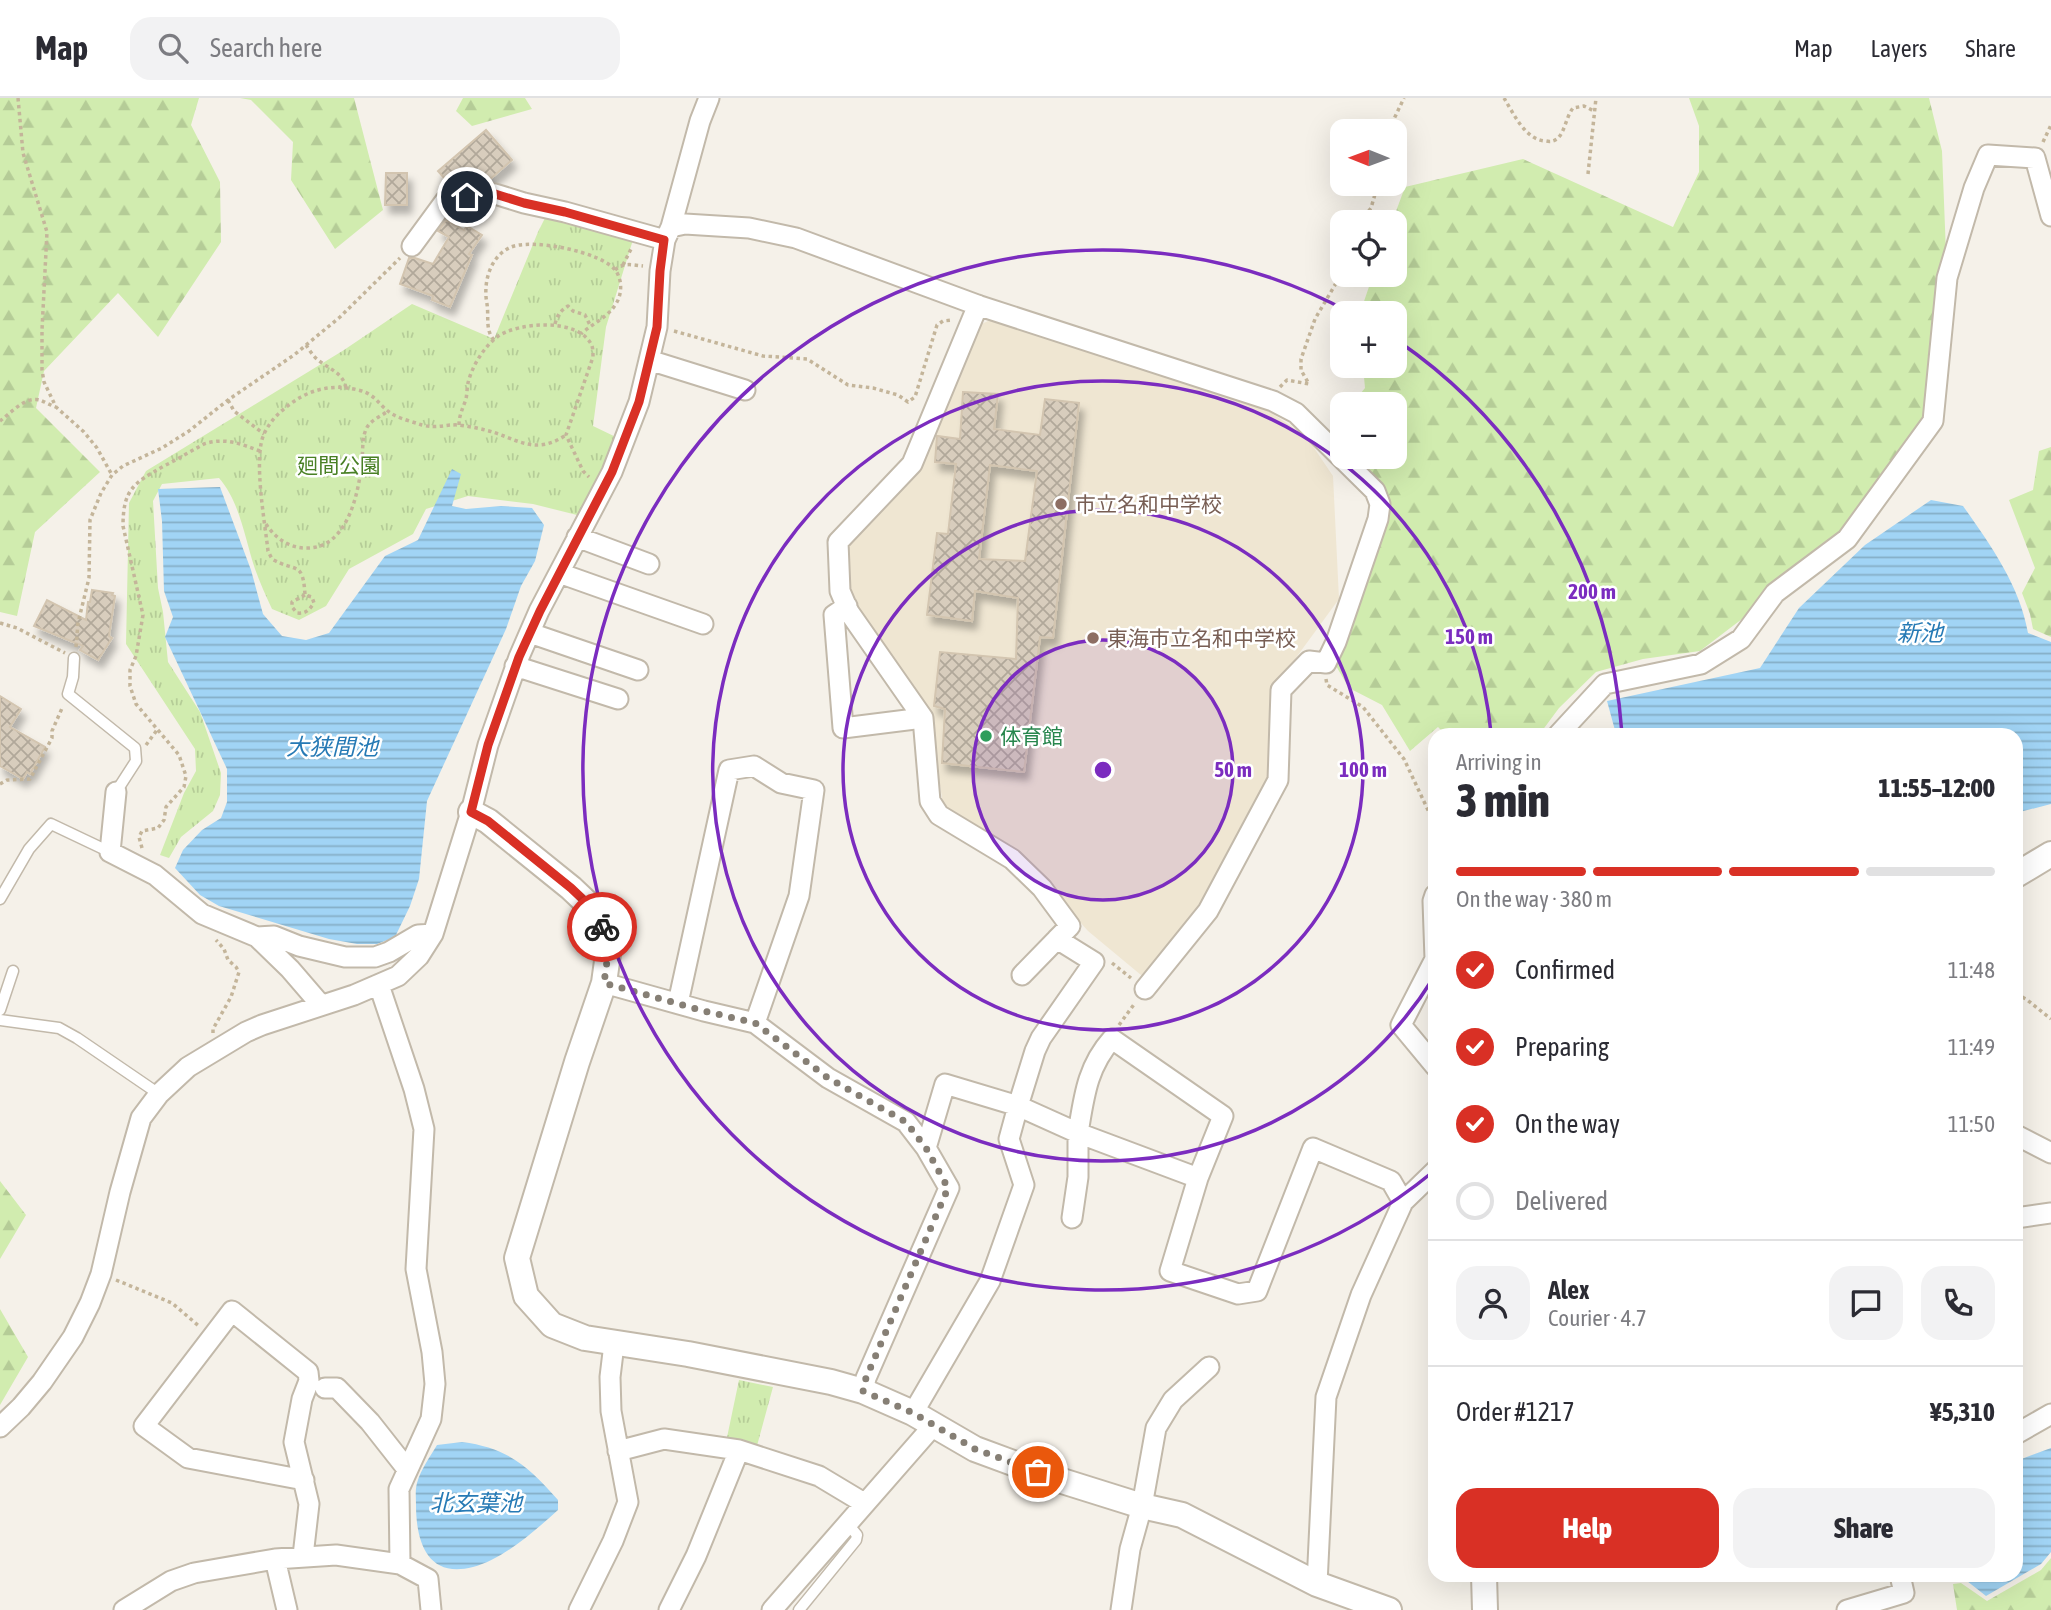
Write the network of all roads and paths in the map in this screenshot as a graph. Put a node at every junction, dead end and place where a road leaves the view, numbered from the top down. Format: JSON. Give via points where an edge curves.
{"nodes":[{"id":1,"x":18,"y":98,"type":"edge"},
{"id":2,"x":709,"y":98,"type":"edge"},
{"id":3,"x":1404,"y":98,"type":"edge"},
{"id":4,"x":1504,"y":98,"type":"edge"},
{"id":5,"x":1596,"y":98,"type":"edge"},
{"id":6,"x":1594,"y":111,"type":"junction"},
{"id":7,"x":1394,"y":119,"type":"edge"},
{"id":8,"x":1588,"y":174,"type":"dead end"},
{"id":9,"x":2051,"y":216,"type":"edge"},
{"id":10,"x":668,"y":233,"type":"junction"},
{"id":11,"x":635,"y":245,"type":"dead end"},
{"id":12,"x":412,"y":246,"type":"joint"},
{"id":13,"x":647,"y":258,"type":"dead end"},
{"id":14,"x":622,"y":265,"type":"dead end"},
{"id":15,"x":644,"y":273,"type":"dead end"},
{"id":16,"x":1334,"y":287,"type":"edge"},
{"id":17,"x":975,"y":313,"type":"junction"},
{"id":18,"x":555,"y":324,"type":"junction"},
{"id":19,"x":590,"y":325,"type":"junction"},
{"id":20,"x":657,"y":327,"type":"junction"},
{"id":21,"x":581,"y":334,"type":"junction"},
{"id":22,"x":494,"y":340,"type":"junction"},
{"id":23,"x":306,"y":345,"type":"junction"},
{"id":24,"x":649,"y":360,"type":"junction"},
{"id":25,"x":346,"y":387,"type":"junction"},
{"id":26,"x":745,"y":390,"type":"dead end"},
{"id":27,"x":228,"y":400,"type":"junction"},
{"id":28,"x":1273,"y":401,"type":"junction"},
{"id":29,"x":56,"y":407,"type":"junction"},
{"id":30,"x":388,"y":411,"type":"junction"},
{"id":31,"x":0,"y":421,"type":"edge"},
{"id":32,"x":459,"y":425,"type":"junction"},
{"id":33,"x":264,"y":434,"type":"junction"},
{"id":34,"x":566,"y":435,"type":"junction"},
{"id":35,"x":260,"y":451,"type":"junction"},
{"id":36,"x":112,"y":475,"type":"junction"},
{"id":37,"x":592,"y":481,"type":"dead end"},
{"id":38,"x":265,"y":522,"type":"junction"},
{"id":39,"x":577,"y":537,"type":"junction"},
{"id":40,"x":649,"y":564,"type":"dead end"},
{"id":41,"x":559,"y":573,"type":"junction"},
{"id":42,"x":306,"y":595,"type":"junction"},
{"id":43,"x":847,"y":606,"type":"junction"},
{"id":44,"x":0,"y":622,"type":"edge"},
{"id":45,"x":702,"y":624,"type":"dead end"},
{"id":46,"x":530,"y":633,"type":"junction"},
{"id":47,"x":74,"y":658,"type":"junction"},
{"id":48,"x":1326,"y":663,"type":"junction"},
{"id":49,"x":515,"y":666,"type":"junction"},
{"id":50,"x":638,"y":670,"type":"dead end"},
{"id":51,"x":68,"y":694,"type":"junction"},
{"id":52,"x":618,"y":698,"type":"dead end"},
{"id":53,"x":923,"y":718,"type":"junction"},
{"id":54,"x":1564,"y":728,"type":"edge"},
{"id":55,"x":0,"y":784,"type":"edge"},
{"id":56,"x":116,"y":792,"type":"joint"},
{"id":57,"x":1428,"y":810,"type":"edge"},
{"id":58,"x":471,"y":812,"type":"junction"},
{"id":59,"x":110,"y":852,"type":"junction"},
{"id":60,"x":2049,"y":860,"type":"edge"},
{"id":61,"x":139,"y":866,"type":"junction"},
{"id":62,"x":2023,"y":872,"type":"edge"},
{"id":63,"x":0,"y":899,"type":"edge"},
{"id":64,"x":208,"y":917,"type":"junction"},
{"id":65,"x":433,"y":934,"type":"junction"},
{"id":66,"x":257,"y":937,"type":"junction"},
{"id":67,"x":1056,"y":939,"type":"junction"},
{"id":68,"x":1106,"y":959,"type":"dead end"},
{"id":69,"x":13,"y":971,"type":"dead end"},
{"id":70,"x":1428,"y":973,"type":"edge"},
{"id":71,"x":1022,"y":975,"type":"dead end"},
{"id":72,"x":604,"y":983,"type":"junction"},
{"id":73,"x":379,"y":985,"type":"junction"},
{"id":74,"x":1145,"y":989,"type":"junction"},
{"id":75,"x":2023,"y":998,"type":"edge"},
{"id":76,"x":678,"y":1003,"type":"junction"},
{"id":77,"x":321,"y":1004,"type":"junction"},
{"id":78,"x":0,"y":1010,"type":"edge"},
{"id":79,"x":2051,"y":1019,"type":"edge"},
{"id":80,"x":0,"y":1020,"type":"edge"},
{"id":81,"x":755,"y":1023,"type":"junction"},
{"id":82,"x":1118,"y":1027,"type":"dead end"},
{"id":83,"x":213,"y":1052,"type":"junction"},
{"id":84,"x":1428,"y":1058,"type":"edge"},
{"id":85,"x":159,"y":1094,"type":"junction"},
{"id":86,"x":1018,"y":1106,"type":"junction"},
{"id":87,"x":1078,"y":1133,"type":"junction"},
{"id":88,"x":2023,"y":1139,"type":"edge"},
{"id":89,"x":926,"y":1148,"type":"junction"},
{"id":90,"x":2051,"y":1153,"type":"edge"},
{"id":91,"x":1198,"y":1178,"type":"junction"},
{"id":92,"x":1428,"y":1178,"type":"edge"},
{"id":93,"x":1403,"y":1202,"type":"junction"},
{"id":94,"x":2051,"y":1213,"type":"edge"},
{"id":95,"x":2023,"y":1217,"type":"edge"},
{"id":96,"x":1072,"y":1218,"type":"dead end"},
{"id":97,"x":102,"y":1274,"type":"junction"},
{"id":98,"x":212,"y":1336,"type":"junction"},
{"id":99,"x":614,"y":1344,"type":"junction"},
{"id":100,"x":1209,"y":1367,"type":"dead end"},
{"id":101,"x":325,"y":1388,"type":"dead end"},
{"id":102,"x":863,"y":1391,"type":"junction"},
{"id":103,"x":2051,"y":1414,"type":"edge"},
{"id":104,"x":923,"y":1420,"type":"junction"},
{"id":105,"x":0,"y":1427,"type":"edge"},
{"id":106,"x":2023,"y":1430,"type":"edge"},
{"id":107,"x":739,"y":1450,"type":"junction"},
{"id":108,"x":618,"y":1451,"type":"junction"},
{"id":109,"x":407,"y":1469,"type":"junction"},
{"id":110,"x":304,"y":1480,"type":"junction"},
{"id":111,"x":864,"y":1503,"type":"junction"},
{"id":112,"x":1142,"y":1506,"type":"junction"},
{"id":113,"x":847,"y":1523,"type":"junction"},
{"id":114,"x":303,"y":1556,"type":"junction"},
{"id":115,"x":275,"y":1559,"type":"junction"},
{"id":116,"x":401,"y":1564,"type":"junction"},
{"id":117,"x":1484,"y":1582,"type":"edge"},
{"id":118,"x":1902,"y":1582,"type":"edge"},
{"id":119,"x":1317,"y":1584,"type":"junction"},
{"id":120,"x":124,"y":1610,"type":"edge"},
{"id":121,"x":287,"y":1610,"type":"edge"},
{"id":122,"x":431,"y":1610,"type":"edge"},
{"id":123,"x":579,"y":1610,"type":"edge"},
{"id":124,"x":669,"y":1610,"type":"edge"},
{"id":125,"x":772,"y":1610,"type":"edge"},
{"id":126,"x":799,"y":1610,"type":"edge"},
{"id":127,"x":1121,"y":1610,"type":"edge"},
{"id":128,"x":1389,"y":1610,"type":"edge"},
{"id":129,"x":1485,"y":1610,"type":"edge"},
{"id":130,"x":1847,"y":1610,"type":"edge"}],
"edges":[{"from":1,"to":29,"type":"path","via":[[23,153],[47,232],[42,370]]},
{"from":2,"to":10,"type":"street"},
{"from":3,"to":7,"type":"path"},
{"from":4,"to":6,"type":"path","via":[[1528,133],[1542,141],[1558,138],[1573,108],[1584,106]]},
{"from":5,"to":6,"type":"path"},
{"from":6,"to":8,"type":"path"},
{"from":9,"to":54,"type":"street","via":[[2035,158],[1988,155],[1947,278],[1933,421],[1847,539],[1775,593],[1741,639],[1701,664],[1605,684]]},
{"from":10,"to":12,"type":"street","via":[[478,192],[445,201]]},
{"from":10,"to":17,"type":"street","via":[[685,224],[749,228],[796,238]]},
{"from":10,"to":20,"type":"street","via":[[660,271]]},
{"from":11,"to":14,"type":"path"},
{"from":12,"to":23,"type":"path"},
{"from":13,"to":15,"type":"path"},
{"from":16,"to":28,"type":"path","via":[[1315,318],[1301,359],[1309,384],[1287,380]]},
{"from":17,"to":20,"type":"path","via":[[937,325],[915,397],[908,402],[898,394],[848,385],[807,359],[763,356]]},
{"from":17,"to":28,"type":"street"},
{"from":17,"to":43,"type":"street","via":[[912,464],[838,542],[840,591]]},
{"from":18,"to":19,"type":"path","via":[[568,306],[585,315]]},
{"from":18,"to":21,"type":"path"},
{"from":18,"to":22,"type":"path","via":[[532,325]]},
{"from":19,"to":21,"type":"path"},
{"from":19,"to":22,"type":"path","via":[[605,317],[618,301],[621,288],[615,270],[564,247],[525,244],[500,255],[488,274],[488,331]]},
{"from":20,"to":24,"type":"street"},
{"from":21,"to":34,"type":"path","via":[[592,344],[593,357]]},
{"from":22,"to":32,"type":"path","via":[[468,382]]},
{"from":23,"to":25,"type":"path","via":[[315,358],[339,374]]},
{"from":23,"to":27,"type":"path"},
{"from":24,"to":26,"type":"street"},
{"from":24,"to":39,"type":"street","via":[[639,402],[612,472]]},
{"from":25,"to":30,"type":"path","via":[[370,393]]},
{"from":25,"to":33,"type":"path","via":[[319,389],[299,398],[285,407]]},
{"from":27,"to":33,"type":"path","via":[[234,411]]},
{"from":27,"to":36,"type":"path","via":[[190,431]]},
{"from":28,"to":48,"type":"street","via":[[1296,413],[1375,491],[1380,504]]},
{"from":29,"to":31,"type":"path","via":[[32,399]]},
{"from":29,"to":36,"type":"path","via":[[84,432]]},
{"from":30,"to":32,"type":"path","via":[[431,427]]},
{"from":30,"to":38,"type":"path","via":[[374,419],[365,432],[354,498],[345,525],[334,539],[316,547],[297,547],[281,540]]},
{"from":32,"to":34,"type":"path","via":[[526,445],[549,443]]},
{"from":33,"to":35,"type":"path"},
{"from":34,"to":37,"type":"path"},
{"from":35,"to":38,"type":"path"},
{"from":35,"to":61,"type":"path","via":[[225,440],[204,444],[137,481],[125,501],[123,526],[143,615],[130,686],[136,704],[179,755],[186,776],[158,828],[142,831],[139,838],[144,852]]},
{"from":36,"to":47,"type":"path","via":[[90,520],[89,578]]},
{"from":38,"to":42,"type":"path","via":[[272,559],[300,571]]},
{"from":39,"to":40,"type":"street"},
{"from":39,"to":41,"type":"street"},
{"from":41,"to":45,"type":"street"},
{"from":41,"to":46,"type":"street"},
{"from":42,"to":42,"type":"path","via":[[314,603],[303,614],[297,613],[292,602]]},
{"from":43,"to":53,"type":"street"},
{"from":43,"to":53,"type":"street","via":[[834,615],[843,728]]},
{"from":44,"to":47,"type":"path"},
{"from":46,"to":49,"type":"street"},
{"from":46,"to":50,"type":"street"},
{"from":47,"to":51,"type":"lane"},
{"from":48,"to":57,"type":"path","via":[[1327,685],[1363,707],[1404,759]]},
{"from":48,"to":74,"type":"street","via":[[1309,662],[1281,690],[1278,779],[1208,911]]},
{"from":49,"to":52,"type":"street"},
{"from":49,"to":58,"type":"street"},
{"from":51,"to":55,"type":"path","via":[[30,779]]},
{"from":51,"to":56,"type":"lane","via":[[135,748],[136,761]]},
{"from":53,"to":67,"type":"street","via":[[930,802],[939,815],[1012,859],[1042,888],[1070,926]]},
{"from":56,"to":59,"type":"street"},
{"from":58,"to":65,"type":"street"},
{"from":58,"to":72,"type":"street","via":[[590,906],[606,942]]},
{"from":59,"to":61,"type":"street"},
{"from":59,"to":63,"type":"lane","via":[[51,824],[29,849]]},
{"from":60,"to":62,"type":"street"},
{"from":61,"to":64,"type":"street"},
{"from":64,"to":66,"type":"street"},
{"from":64,"to":83,"type":"path","via":[[208,929],[239,972],[213,1029]]},
{"from":65,"to":66,"type":"street","via":[[418,935],[375,957],[345,957],[274,936]]},
{"from":65,"to":73,"type":"street","via":[[398,976]]},
{"from":66,"to":77,"type":"street"},
{"from":67,"to":71,"type":"street"},
{"from":67,"to":86,"type":"street","via":[[1094,962],[1041,1038]]},
{"from":68,"to":74,"type":"path"},
{"from":69,"to":78,"type":"lane"},
{"from":70,"to":84,"type":"street","via":[[1401,1025]]},
{"from":72,"to":76,"type":"street"},
{"from":72,"to":99,"type":"street","via":[[517,1258],[526,1296],[552,1325]]},
{"from":73,"to":77,"type":"street"},
{"from":73,"to":109,"type":"street","via":[[424,1129],[416,1269],[435,1384],[431,1419]]},
{"from":74,"to":82,"type":"path"},
{"from":75,"to":79,"type":"path"},
{"from":76,"to":81,"type":"street"},
{"from":76,"to":81,"type":"street","via":[[729,770],[754,766],[780,783],[814,790],[799,896]]},
{"from":77,"to":83,"type":"street","via":[[254,1028]]},
{"from":80,"to":85,"type":"lane","via":[[59,1028]]},
{"from":81,"to":89,"type":"street","via":[[828,1078],[906,1122]]},
{"from":83,"to":85,"type":"street","via":[[188,1067]]},
{"from":85,"to":97,"type":"street","via":[[141,1118]]},
{"from":86,"to":87,"type":"street"},
{"from":86,"to":89,"type":"street","via":[[945,1084]]},
{"from":86,"to":104,"type":"street","via":[[1009,1139],[1024,1185],[990,1282]]},
{"from":87,"to":91,"type":"street"},
{"from":87,"to":91,"type":"street","via":[[1087,1080],[1112,1040],[1223,1116]]},
{"from":87,"to":96,"type":"street"},
{"from":88,"to":90,"type":"street"},
{"from":89,"to":102,"type":"street","via":[[948,1188]]},
{"from":91,"to":93,"type":"street","via":[[1170,1271],[1238,1294],[1258,1291],[1313,1148],[1391,1181]]},
{"from":92,"to":93,"type":"street"},
{"from":93,"to":119,"type":"street","via":[[1361,1295],[1326,1397]]},
{"from":94,"to":95,"type":"street"},
{"from":97,"to":98,"type":"path","via":[[172,1303]]},
{"from":97,"to":105,"type":"street","via":[[73,1337],[42,1382]]},
{"from":98,"to":110,"type":"street","via":[[232,1311],[308,1372],[295,1432]]},
{"from":98,"to":110,"type":"street","via":[[144,1426],[188,1458]]},
{"from":99,"to":102,"type":"street"},
{"from":99,"to":108,"type":"street","via":[[610,1377]]},
{"from":100,"to":112,"type":"street","via":[[1173,1400],[1156,1428]]},
{"from":101,"to":109,"type":"street","via":[[337,1388]]},
{"from":102,"to":104,"type":"street"},
{"from":103,"to":106,"type":"street"},
{"from":104,"to":111,"type":"street"},
{"from":104,"to":112,"type":"street","via":[[975,1449]]},
{"from":107,"to":108,"type":"street","via":[[664,1438]]},
{"from":107,"to":111,"type":"street","via":[[819,1476]]},
{"from":107,"to":124,"type":"street"},
{"from":108,"to":123,"type":"street","via":[[628,1502]]},
{"from":109,"to":116,"type":"street","via":[[399,1489]]},
{"from":110,"to":114,"type":"street","via":[[309,1504]]},
{"from":111,"to":113,"type":"street"},
{"from":112,"to":119,"type":"street","via":[[1182,1515]]},
{"from":112,"to":127,"type":"street"},
{"from":113,"to":125,"type":"street"},
{"from":113,"to":126,"type":"lane","via":[[858,1535],[856,1540]]},
{"from":114,"to":115,"type":"street"},
{"from":114,"to":116,"type":"street","via":[[336,1555]]},
{"from":115,"to":120,"type":"street","via":[[194,1573],[171,1581]]},
{"from":115,"to":121,"type":"street"},
{"from":116,"to":122,"type":"street","via":[[428,1579]]},
{"from":117,"to":129,"type":"street"},
{"from":118,"to":130,"type":"street","via":[[1904,1592]]},
{"from":119,"to":128,"type":"street"}]}
